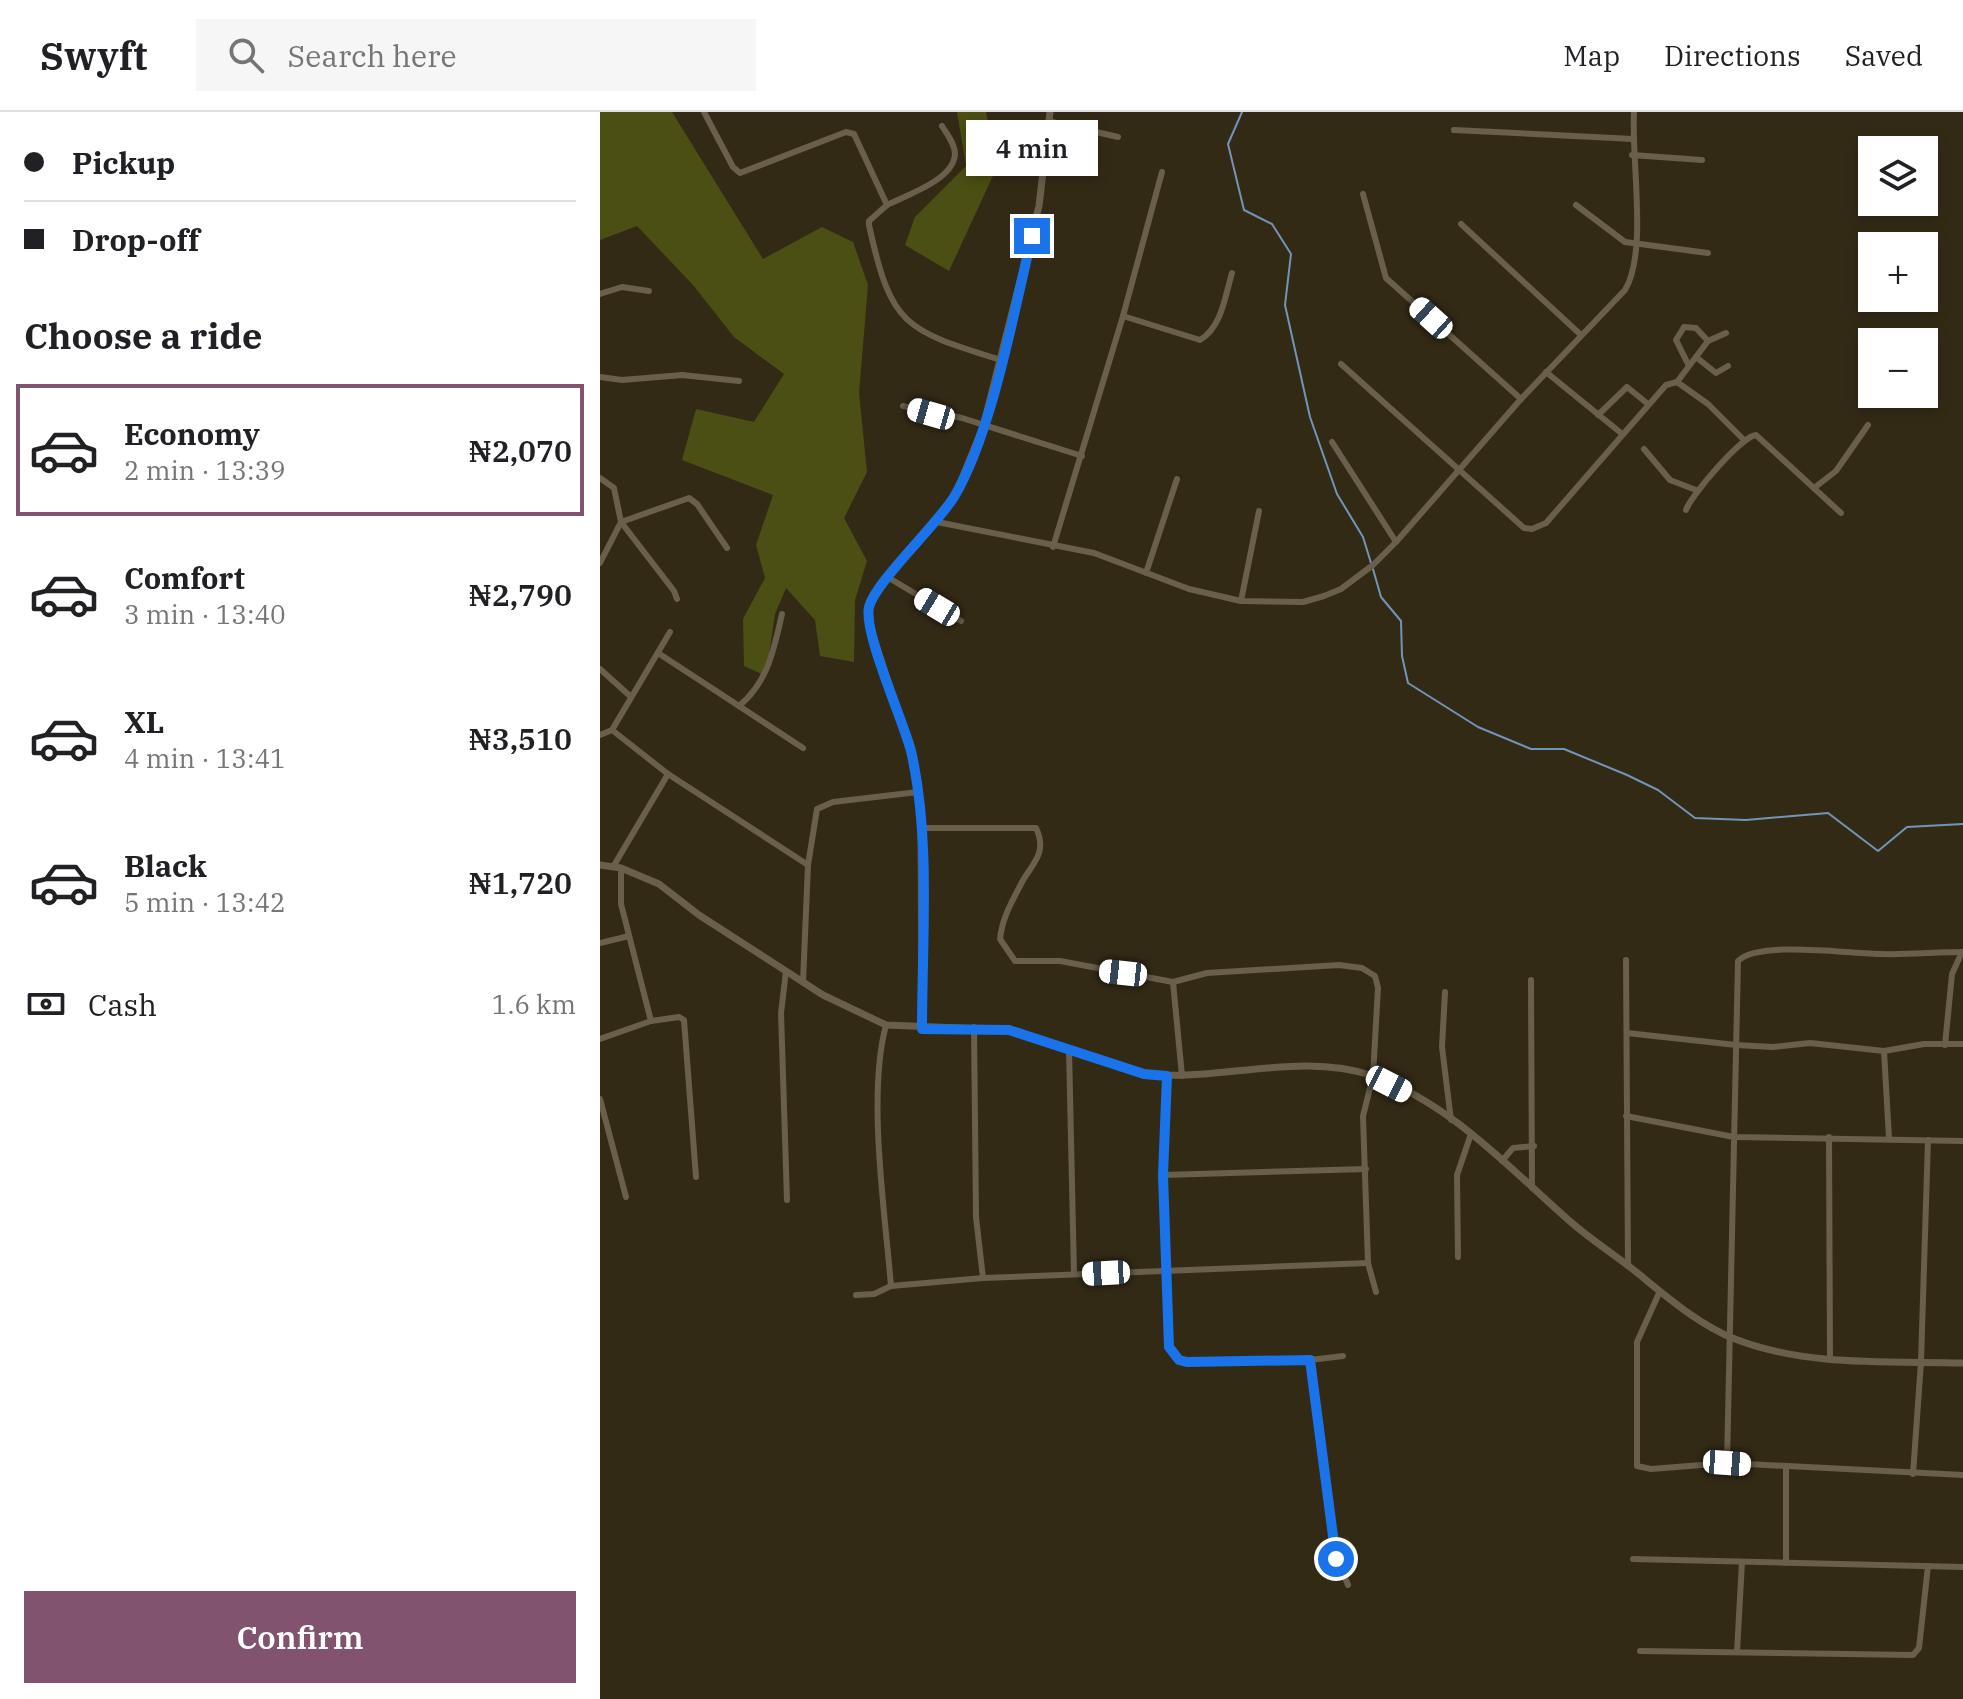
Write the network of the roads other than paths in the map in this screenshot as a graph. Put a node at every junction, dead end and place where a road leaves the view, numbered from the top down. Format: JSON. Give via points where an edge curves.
{"nodes":[{"id":1,"x":704,"y":112,"type":"edge"},
{"id":2,"x":1634,"y":112,"type":"edge"},
{"id":3,"x":1049,"y":116,"type":"edge"},
{"id":4,"x":942,"y":126,"type":"dead end"},
{"id":5,"x":1454,"y":130,"type":"dead end"},
{"id":6,"x":1118,"y":137,"type":"dead end"},
{"id":7,"x":1633,"y":139,"type":"junction"},
{"id":8,"x":1632,"y":155,"type":"junction"},
{"id":9,"x":1702,"y":160,"type":"dead end"},
{"id":10,"x":1162,"y":172,"type":"dead end"},
{"id":11,"x":1363,"y":194,"type":"dead end"},
{"id":12,"x":887,"y":205,"type":"junction"},
{"id":13,"x":1576,"y":205,"type":"dead end"},
{"id":14,"x":1461,"y":224,"type":"dead end"},
{"id":15,"x":1637,"y":244,"type":"junction"},
{"id":16,"x":1708,"y":253,"type":"dead end"},
{"id":17,"x":1232,"y":273,"type":"dead end"},
{"id":18,"x":649,"y":291,"type":"dead end"},
{"id":19,"x":600,"y":294,"type":"edge"},
{"id":20,"x":1123,"y":316,"type":"junction"},
{"id":21,"x":1726,"y":333,"type":"dead end"},
{"id":22,"x":1581,"y":335,"type":"junction"},
{"id":23,"x":1708,"y":341,"type":"junction"},
{"id":24,"x":1696,"y":357,"type":"junction"},
{"id":25,"x":1001,"y":360,"type":"junction"},
{"id":26,"x":1341,"y":364,"type":"dead end"},
{"id":27,"x":1688,"y":364,"type":"junction"},
{"id":28,"x":1728,"y":366,"type":"dead end"},
{"id":29,"x":1546,"y":372,"type":"junction"},
{"id":30,"x":600,"y":377,"type":"edge"},
{"id":31,"x":739,"y":381,"type":"dead end"},
{"id":32,"x":1677,"y":382,"type":"junction"},
{"id":33,"x":1521,"y":399,"type":"junction"},
{"id":34,"x":1648,"y":404,"type":"junction"},
{"id":35,"x":903,"y":406,"type":"dead end"},
{"id":36,"x":1598,"y":415,"type":"junction"},
{"id":37,"x":1868,"y":425,"type":"dead end"},
{"id":38,"x":983,"y":427,"type":"junction"},
{"id":39,"x":1621,"y":433,"type":"junction"},
{"id":40,"x":1743,"y":439,"type":"junction"},
{"id":41,"x":1332,"y":442,"type":"dead end"},
{"id":42,"x":1644,"y":449,"type":"dead end"},
{"id":43,"x":1082,"y":456,"type":"junction"},
{"id":44,"x":1460,"y":470,"type":"junction"},
{"id":45,"x":600,"y":478,"type":"edge"},
{"id":46,"x":1177,"y":479,"type":"dead end"},
{"id":47,"x":1814,"y":488,"type":"junction"},
{"id":48,"x":1696,"y":490,"type":"junction"},
{"id":49,"x":1686,"y":510,"type":"dead end"},
{"id":50,"x":1259,"y":511,"type":"dead end"},
{"id":51,"x":1841,"y":513,"type":"dead end"},
{"id":52,"x":621,"y":522,"type":"junction"},
{"id":53,"x":937,"y":522,"type":"junction"},
{"id":54,"x":1396,"y":542,"type":"junction"},
{"id":55,"x":1053,"y":547,"type":"junction"},
{"id":56,"x":727,"y":548,"type":"dead end"},
{"id":57,"x":600,"y":563,"type":"edge"},
{"id":58,"x":1146,"y":573,"type":"junction"},
{"id":59,"x":889,"y":578,"type":"junction"},
{"id":60,"x":677,"y":599,"type":"dead end"},
{"id":61,"x":1241,"y":601,"type":"junction"},
{"id":62,"x":782,"y":614,"type":"dead end"},
{"id":63,"x":961,"y":621,"type":"dead end"},
{"id":64,"x":670,"y":632,"type":"dead end"},
{"id":65,"x":658,"y":653,"type":"junction"},
{"id":66,"x":600,"y":669,"type":"edge"},
{"id":67,"x":630,"y":696,"type":"junction"},
{"id":68,"x":739,"y":706,"type":"junction"},
{"id":69,"x":612,"y":730,"type":"junction"},
{"id":70,"x":600,"y":735,"type":"edge"},
{"id":71,"x":803,"y":748,"type":"dead end"},
{"id":72,"x":668,"y":774,"type":"junction"},
{"id":73,"x":918,"y":792,"type":"junction"},
{"id":74,"x":921,"y":828,"type":"junction"},
{"id":75,"x":600,"y":865,"type":"edge"},
{"id":76,"x":808,"y":865,"type":"junction"},
{"id":77,"x":617,"y":868,"type":"junction"},
{"id":78,"x":629,"y":936,"type":"junction"},
{"id":79,"x":600,"y":943,"type":"edge"},
{"id":80,"x":1962,"y":952,"type":"edge"},
{"id":81,"x":1626,"y":960,"type":"dead end"},
{"id":82,"x":786,"y":971,"type":"junction"},
{"id":83,"x":1531,"y":980,"type":"dead end"},
{"id":84,"x":803,"y":982,"type":"junction"},
{"id":85,"x":1173,"y":982,"type":"junction"},
{"id":86,"x":1445,"y":992,"type":"dead end"},
{"id":87,"x":651,"y":1021,"type":"junction"},
{"id":88,"x":886,"y":1025,"type":"junction"},
{"id":89,"x":974,"y":1027,"type":"junction"},
{"id":90,"x":922,"y":1029,"type":"junction"},
{"id":91,"x":1627,"y":1033,"type":"junction"},
{"id":92,"x":600,"y":1039,"type":"edge"},
{"id":93,"x":1963,"y":1044,"type":"edge"},
{"id":94,"x":1736,"y":1045,"type":"junction"},
{"id":95,"x":1945,"y":1045,"type":"junction"},
{"id":96,"x":1069,"y":1049,"type":"junction"},
{"id":97,"x":1884,"y":1051,"type":"junction"},
{"id":98,"x":1167,"y":1076,"type":"junction"},
{"id":99,"x":1182,"y":1076,"type":"junction"},
{"id":100,"x":1373,"y":1076,"type":"junction"},
{"id":101,"x":600,"y":1099,"type":"edge"},
{"id":102,"x":1626,"y":1116,"type":"junction"},
{"id":103,"x":1451,"y":1120,"type":"junction"},
{"id":104,"x":609,"y":1134,"type":"junction"},
{"id":105,"x":1471,"y":1134,"type":"junction"},
{"id":106,"x":600,"y":1137,"type":"edge"},
{"id":107,"x":1734,"y":1137,"type":"junction"},
{"id":108,"x":1829,"y":1137,"type":"junction"},
{"id":109,"x":1889,"y":1138,"type":"junction"},
{"id":110,"x":1928,"y":1140,"type":"junction"},
{"id":111,"x":1963,"y":1141,"type":"edge"},
{"id":112,"x":1534,"y":1146,"type":"junction"},
{"id":113,"x":1502,"y":1161,"type":"junction"},
{"id":114,"x":1366,"y":1169,"type":"junction"},
{"id":115,"x":1163,"y":1175,"type":"junction"},
{"id":116,"x":696,"y":1177,"type":"dead end"},
{"id":117,"x":1532,"y":1188,"type":"junction"},
{"id":118,"x":626,"y":1197,"type":"dead end"},
{"id":119,"x":787,"y":1200,"type":"dead end"},
{"id":120,"x":1458,"y":1257,"type":"dead end"},
{"id":121,"x":1368,"y":1263,"type":"junction"},
{"id":122,"x":1628,"y":1266,"type":"junction"},
{"id":123,"x":1169,"y":1269,"type":"junction"},
{"id":124,"x":1074,"y":1274,"type":"junction"},
{"id":125,"x":983,"y":1278,"type":"junction"},
{"id":126,"x":891,"y":1286,"type":"junction"},
{"id":127,"x":1660,"y":1291,"type":"junction"},
{"id":128,"x":1376,"y":1292,"type":"dead end"},
{"id":129,"x":856,"y":1295,"type":"dead end"},
{"id":130,"x":1732,"y":1338,"type":"junction"},
{"id":131,"x":1343,"y":1356,"type":"dead end"},
{"id":132,"x":1830,"y":1359,"type":"junction"},
{"id":133,"x":1310,"y":1360,"type":"junction"},
{"id":134,"x":1921,"y":1362,"type":"junction"},
{"id":135,"x":1963,"y":1363,"type":"edge"},
{"id":136,"x":1727,"y":1463,"type":"junction"},
{"id":137,"x":1786,"y":1467,"type":"junction"},
{"id":138,"x":1913,"y":1474,"type":"junction"},
{"id":139,"x":1963,"y":1475,"type":"edge"},
{"id":140,"x":1633,"y":1559,"type":"dead end"},
{"id":141,"x":1742,"y":1562,"type":"junction"},
{"id":142,"x":1786,"y":1563,"type":"junction"},
{"id":143,"x":1928,"y":1566,"type":"junction"},
{"id":144,"x":1963,"y":1567,"type":"edge"},
{"id":145,"x":1348,"y":1585,"type":"dead end"},
{"id":146,"x":1640,"y":1651,"type":"dead end"},
{"id":147,"x":1737,"y":1652,"type":"junction"}],
"edges":[{"from":1,"to":12,"type":"street","via":[[740,173],[846,132],[854,134]]},
{"from":2,"to":7,"type":"street"},
{"from":3,"to":6,"type":"street"},
{"from":3,"to":25,"type":"street","via":[[1039,206]]},
{"from":4,"to":12,"type":"street","via":[[954,145],[951,167]]},
{"from":5,"to":7,"type":"street"},
{"from":7,"to":8,"type":"street"},
{"from":8,"to":9,"type":"street"},
{"from":8,"to":15,"type":"street"},
{"from":10,"to":20,"type":"street"},
{"from":11,"to":33,"type":"street","via":[[1386,278]]},
{"from":12,"to":25,"type":"street","via":[[869,225],[893,306],[939,340]]},
{"from":13,"to":15,"type":"street","via":[[1615,236]]},
{"from":14,"to":22,"type":"street"},
{"from":15,"to":16,"type":"street"},
{"from":15,"to":22,"type":"street","via":[[1625,290]]},
{"from":17,"to":20,"type":"street","via":[[1212,331],[1200,340]]},
{"from":18,"to":19,"type":"street","via":[[622,287]]},
{"from":20,"to":43,"type":"street"},
{"from":21,"to":23,"type":"street"},
{"from":22,"to":29,"type":"street"},
{"from":23,"to":24,"type":"street"},
{"from":23,"to":27,"type":"street","via":[[1696,328],[1684,327],[1676,340]]},
{"from":24,"to":27,"type":"street"},
{"from":24,"to":28,"type":"street","via":[[1716,373]]},
{"from":25,"to":38,"type":"street"},
{"from":26,"to":44,"type":"street"},
{"from":27,"to":32,"type":"street"},
{"from":29,"to":33,"type":"street"},
{"from":29,"to":36,"type":"street"},
{"from":30,"to":31,"type":"street","via":[[682,375]]},
{"from":32,"to":34,"type":"street","via":[[1666,385]]},
{"from":32,"to":40,"type":"street"},
{"from":33,"to":44,"type":"street"},
{"from":34,"to":36,"type":"street","via":[[1627,387]]},
{"from":34,"to":39,"type":"street"},
{"from":35,"to":38,"type":"street"},
{"from":36,"to":39,"type":"street"},
{"from":37,"to":47,"type":"street","via":[[1836,471]]},
{"from":38,"to":43,"type":"street"},
{"from":38,"to":53,"type":"street","via":[[962,482]]},
{"from":39,"to":44,"type":"street","via":[[1546,523],[1532,529],[1524,528]]},
{"from":40,"to":47,"type":"street","via":[[1759,436]]},
{"from":40,"to":48,"type":"street"},
{"from":41,"to":54,"type":"street"},
{"from":42,"to":48,"type":"street","via":[[1670,480]]},
{"from":43,"to":55,"type":"street"},
{"from":44,"to":54,"type":"street"},
{"from":45,"to":52,"type":"street","via":[[614,488]]},
{"from":46,"to":58,"type":"street"},
{"from":47,"to":51,"type":"street"},
{"from":48,"to":49,"type":"street"},
{"from":50,"to":61,"type":"street"},
{"from":52,"to":56,"type":"street","via":[[689,498]]},
{"from":52,"to":57,"type":"street"},
{"from":52,"to":60,"type":"street"},
{"from":53,"to":55,"type":"street"},
{"from":53,"to":59,"type":"street"},
{"from":54,"to":61,"type":"street","via":[[1341,589],[1303,602]]},
{"from":55,"to":58,"type":"street","via":[[1094,553]]},
{"from":58,"to":61,"type":"street"},
{"from":59,"to":63,"type":"street"},
{"from":59,"to":73,"type":"street","via":[[874,597],[869,620]]},
{"from":62,"to":68,"type":"street","via":[[771,662]]},
{"from":64,"to":65,"type":"street"},
{"from":65,"to":67,"type":"street"},
{"from":65,"to":68,"type":"street"},
{"from":66,"to":67,"type":"street"},
{"from":67,"to":69,"type":"street"},
{"from":68,"to":71,"type":"street"},
{"from":69,"to":70,"type":"street"},
{"from":69,"to":72,"type":"street"},
{"from":72,"to":76,"type":"street"},
{"from":72,"to":77,"type":"street"},
{"from":73,"to":74,"type":"street"},
{"from":73,"to":76,"type":"street","via":[[820,806]]},
{"from":74,"to":85,"type":"street","via":[[1036,828],[1040,837],[1035,862],[1002,923],[1001,944],[1015,961],[1060,961]]},
{"from":74,"to":90,"type":"street"},
{"from":75,"to":77,"type":"street"},
{"from":76,"to":84,"type":"street"},
{"from":77,"to":78,"type":"street"},
{"from":77,"to":82,"type":"street","via":[[659,884]]},
{"from":78,"to":79,"type":"street"},
{"from":78,"to":87,"type":"street"},
{"from":80,"to":94,"type":"street","via":[[1789,949],[1742,957],[1737,968]]},
{"from":80,"to":95,"type":"street","via":[[1952,974]]},
{"from":81,"to":91,"type":"street"},
{"from":82,"to":84,"type":"street"},
{"from":82,"to":119,"type":"street","via":[[781,1013]]},
{"from":83,"to":112,"type":"street"},
{"from":84,"to":88,"type":"street"},
{"from":85,"to":99,"type":"street"},
{"from":85,"to":100,"type":"street","via":[[1215,972],[1339,965],[1369,971],[1378,988]]},
{"from":86,"to":103,"type":"street","via":[[1442,1047]]},
{"from":87,"to":92,"type":"street"},
{"from":87,"to":116,"type":"street","via":[[679,1017],[686,1024]]},
{"from":88,"to":90,"type":"street"},
{"from":88,"to":126,"type":"street","via":[[879,1051],[881,1167]]},
{"from":89,"to":90,"type":"street"},
{"from":89,"to":96,"type":"street","via":[[1023,1033]]},
{"from":89,"to":125,"type":"street","via":[[976,1217]]},
{"from":91,"to":94,"type":"street"},
{"from":91,"to":102,"type":"street"},
{"from":93,"to":95,"type":"street"},
{"from":94,"to":97,"type":"street","via":[[1810,1043]]},
{"from":94,"to":107,"type":"street"},
{"from":95,"to":97,"type":"street"},
{"from":96,"to":98,"type":"street","via":[[1144,1074]]},
{"from":96,"to":124,"type":"street"},
{"from":97,"to":109,"type":"street"},
{"from":98,"to":99,"type":"street"},
{"from":98,"to":115,"type":"street"},
{"from":99,"to":100,"type":"street","via":[[1297,1068]]},
{"from":100,"to":103,"type":"street"},
{"from":100,"to":114,"type":"street","via":[[1364,1102]]},
{"from":101,"to":104,"type":"street"},
{"from":102,"to":107,"type":"street"},
{"from":102,"to":122,"type":"street"},
{"from":103,"to":105,"type":"street"},
{"from":104,"to":106,"type":"street"},
{"from":104,"to":118,"type":"street"},
{"from":105,"to":113,"type":"street"},
{"from":105,"to":120,"type":"street","via":[[1457,1175]]},
{"from":107,"to":108,"type":"street"},
{"from":107,"to":130,"type":"street"},
{"from":108,"to":109,"type":"street"},
{"from":108,"to":132,"type":"street"},
{"from":109,"to":110,"type":"street"},
{"from":110,"to":111,"type":"street"},
{"from":110,"to":134,"type":"street"},
{"from":112,"to":113,"type":"street","via":[[1519,1145]]},
{"from":112,"to":117,"type":"street"},
{"from":113,"to":117,"type":"street"},
{"from":114,"to":115,"type":"street"},
{"from":114,"to":121,"type":"street"},
{"from":115,"to":123,"type":"street"},
{"from":117,"to":122,"type":"street"},
{"from":121,"to":123,"type":"street"},
{"from":121,"to":128,"type":"street"},
{"from":122,"to":127,"type":"street"},
{"from":123,"to":124,"type":"street"},
{"from":123,"to":133,"type":"street","via":[[1169,1347],[1179,1360]]},
{"from":124,"to":125,"type":"street"},
{"from":125,"to":126,"type":"street"},
{"from":126,"to":129,"type":"street"},
{"from":127,"to":130,"type":"street"},
{"from":127,"to":136,"type":"street","via":[[1637,1342],[1636,1463],[1651,1469]]},
{"from":130,"to":132,"type":"street","via":[[1776,1352]]},
{"from":130,"to":136,"type":"street"},
{"from":131,"to":133,"type":"street"},
{"from":132,"to":134,"type":"street"},
{"from":133,"to":145,"type":"street","via":[[1334,1551]]},
{"from":134,"to":135,"type":"street"},
{"from":134,"to":138,"type":"street"},
{"from":136,"to":137,"type":"street"},
{"from":137,"to":138,"type":"street"},
{"from":137,"to":142,"type":"street"},
{"from":138,"to":139,"type":"street"},
{"from":140,"to":141,"type":"street"},
{"from":141,"to":142,"type":"street"},
{"from":141,"to":147,"type":"street"},
{"from":142,"to":143,"type":"street"},
{"from":143,"to":144,"type":"street"},
{"from":143,"to":147,"type":"street","via":[[1919,1648],[1913,1655]]},
{"from":146,"to":147,"type":"street"}]}
